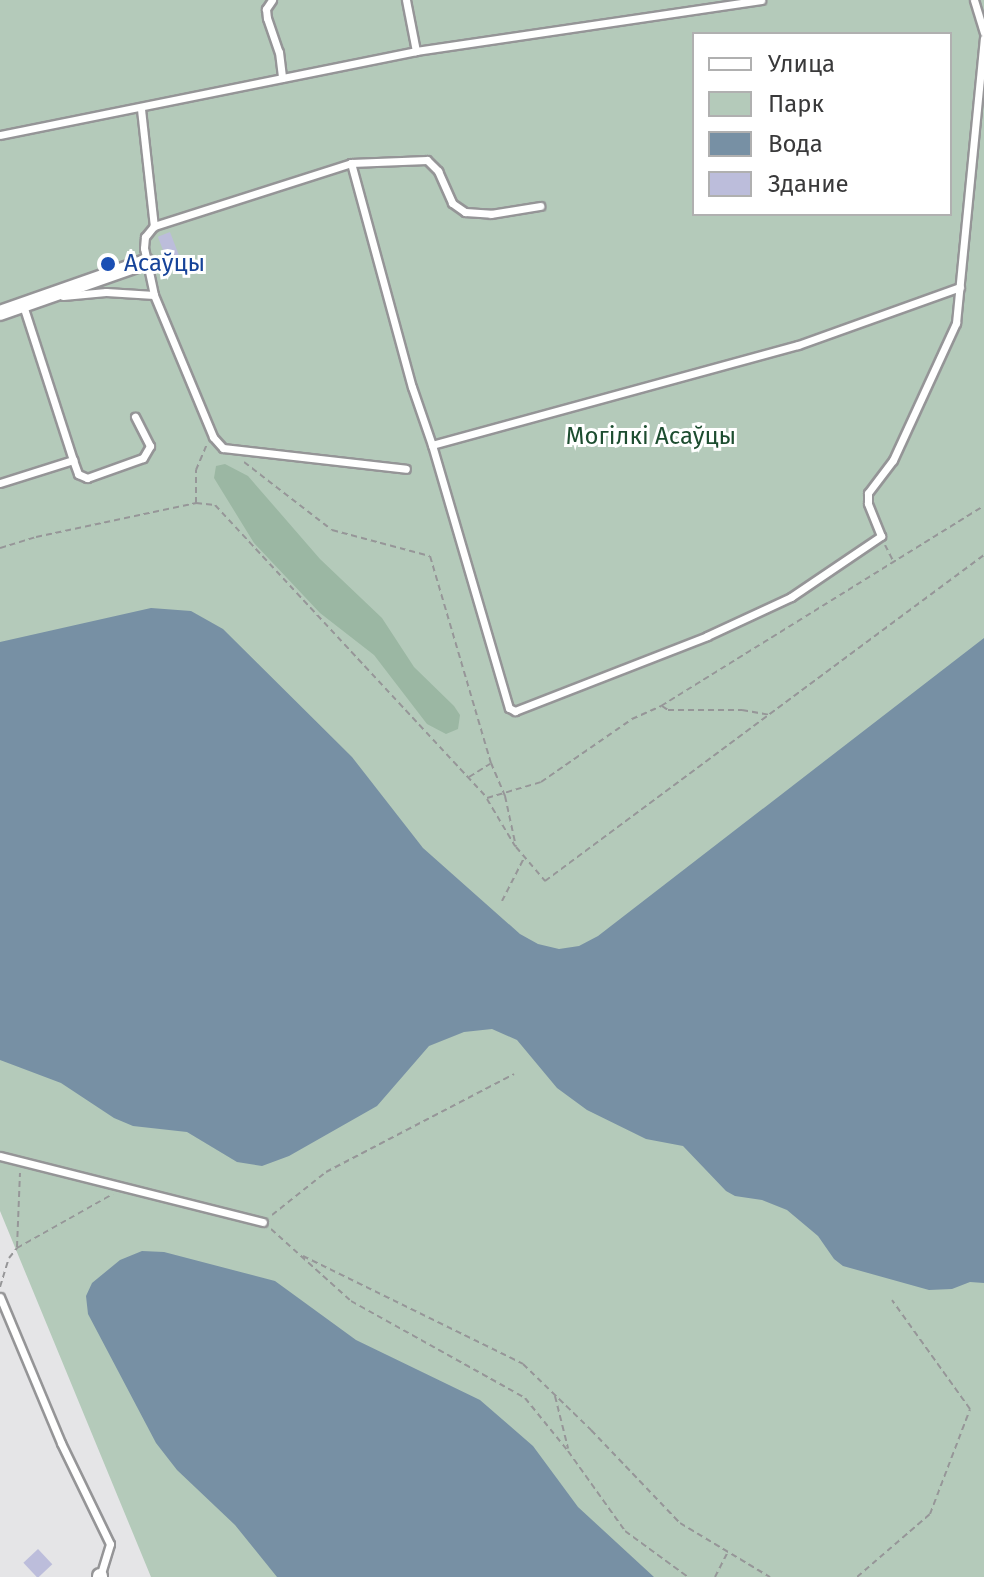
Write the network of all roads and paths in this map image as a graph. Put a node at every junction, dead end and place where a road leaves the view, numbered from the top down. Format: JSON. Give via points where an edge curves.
{"nodes":[{"id":1,"x":272,"y":0,"type":"edge"},
{"id":2,"x":406,"y":0,"type":"edge"},
{"id":3,"x":761,"y":0,"type":"edge"},
{"id":4,"x":974,"y":0,"type":"edge"},
{"id":5,"x":984,"y":35,"type":"edge"},
{"id":6,"x":416,"y":51,"type":"junction"},
{"id":7,"x":282,"y":78,"type":"junction"},
{"id":8,"x":141,"y":109,"type":"junction"},
{"id":9,"x":0,"y":135,"type":"edge"},
{"id":10,"x":351,"y":163,"type":"junction"},
{"id":11,"x":540,"y":206,"type":"dead end"},
{"id":12,"x":154,"y":226,"type":"junction"},
{"id":13,"x":146,"y":262,"type":"junction"},
{"id":14,"x":960,"y":287,"type":"junction"},
{"id":15,"x":154,"y":295,"type":"junction"},
{"id":16,"x":45,"y":298,"type":"junction"},
{"id":17,"x":23,"y":305,"type":"junction"},
{"id":18,"x":0,"y":313,"type":"edge"},
{"id":19,"x":135,"y":417,"type":"dead end"},
{"id":20,"x":213,"y":437,"type":"junction"},
{"id":21,"x":432,"y":445,"type":"junction"},
{"id":22,"x":73,"y":460,"type":"junction"},
{"id":23,"x":406,"y":469,"type":"dead end"},
{"id":24,"x":0,"y":483,"type":"edge"},
{"id":25,"x":196,"y":503,"type":"dead end"},
{"id":26,"x":881,"y":536,"type":"junction"},
{"id":27,"x":894,"y":563,"type":"dead end"},
{"id":28,"x":661,"y":706,"type":"dead end"},
{"id":29,"x":770,"y":715,"type":"dead end"},
{"id":30,"x":491,"y":763,"type":"dead end"},
{"id":31,"x":469,"y":777,"type":"dead end"},
{"id":32,"x":487,"y":798,"type":"dead end"},
{"id":33,"x":516,"y":847,"type":"dead end"},
{"id":34,"x":525,"y":857,"type":"dead end"},
{"id":35,"x":502,"y":901,"type":"dead end"},
{"id":36,"x":514,"y":1074,"type":"dead end"},
{"id":37,"x":0,"y":1156,"type":"edge"},
{"id":38,"x":20,"y":1161,"type":"junction"},
{"id":39,"x":124,"y":1187,"type":"junction"},
{"id":40,"x":263,"y":1222,"type":"junction"},
{"id":41,"x":17,"y":1248,"type":"junction"},
{"id":42,"x":298,"y":1254,"type":"junction"},
{"id":43,"x":0,"y":1287,"type":"edge"},
{"id":44,"x":0,"y":1297,"type":"edge"},
{"id":45,"x":892,"y":1300,"type":"dead end"},
{"id":46,"x":555,"y":1395,"type":"junction"},
{"id":47,"x":568,"y":1451,"type":"junction"},
{"id":48,"x":728,"y":1552,"type":"junction"},
{"id":49,"x":100,"y":1577,"type":"edge"},
{"id":50,"x":688,"y":1577,"type":"edge"},
{"id":51,"x":715,"y":1577,"type":"edge"},
{"id":52,"x":770,"y":1577,"type":"edge"},
{"id":53,"x":857,"y":1577,"type":"edge"}],
"edges":[{"from":1,"to":7,"type":"lane","via":[[267,18]]},
{"from":2,"to":6,"type":"lane"},
{"from":3,"to":6,"type":"lane"},
{"from":4,"to":5,"type":"lane"},
{"from":5,"to":14,"type":"lane"},
{"from":6,"to":7,"type":"lane"},
{"from":7,"to":8,"type":"lane"},
{"from":8,"to":9,"type":"lane"},
{"from":8,"to":12,"type":"lane"},
{"from":10,"to":11,"type":"lane","via":[[427,160],[452,203],[465,212],[491,214]]},
{"from":10,"to":12,"type":"lane"},
{"from":10,"to":21,"type":"lane"},
{"from":12,"to":13,"type":"lane","via":[[145,237]]},
{"from":13,"to":15,"type":"lane"},
{"from":13,"to":16,"type":"street"},
{"from":14,"to":21,"type":"lane","via":[[798,345]]},
{"from":14,"to":26,"type":"lane","via":[[956,323],[893,460],[868,493]]},
{"from":15,"to":16,"type":"lane","via":[[106,292]]},
{"from":15,"to":20,"type":"lane"},
{"from":16,"to":17,"type":"street"},
{"from":17,"to":18,"type":"street"},
{"from":17,"to":22,"type":"lane"},
{"from":19,"to":22,"type":"lane","via":[[150,446],[143,458],[87,478],[78,474]]},
{"from":20,"to":23,"type":"lane","via":[[230,451]]},
{"from":20,"to":25,"type":"path","via":[[196,470]]},
{"from":21,"to":26,"type":"lane","via":[[509,708],[515,711],[791,597]]},
{"from":22,"to":24,"type":"lane"},
{"from":26,"to":27,"type":"path"},
{"from":28,"to":29,"type":"path"},
{"from":30,"to":31,"type":"path"},
{"from":32,"to":33,"type":"path"},
{"from":34,"to":35,"type":"path"},
{"from":36,"to":40,"type":"path","via":[[326,1172]]},
{"from":37,"to":38,"type":"lane"},
{"from":38,"to":39,"type":"lane"},
{"from":38,"to":41,"type":"path"},
{"from":39,"to":40,"type":"lane"},
{"from":39,"to":41,"type":"path"},
{"from":40,"to":42,"type":"path"},
{"from":41,"to":43,"type":"path"},
{"from":42,"to":46,"type":"path","via":[[523,1364]]},
{"from":42,"to":47,"type":"path","via":[[351,1301],[525,1398]]},
{"from":44,"to":49,"type":"lane","via":[[110,1544]]},
{"from":45,"to":53,"type":"path","via":[[970,1409],[930,1514]]},
{"from":46,"to":47,"type":"path"},
{"from":46,"to":48,"type":"path","via":[[680,1523]]},
{"from":47,"to":50,"type":"path","via":[[625,1531]]},
{"from":48,"to":51,"type":"path"},
{"from":48,"to":52,"type":"path"}]}
